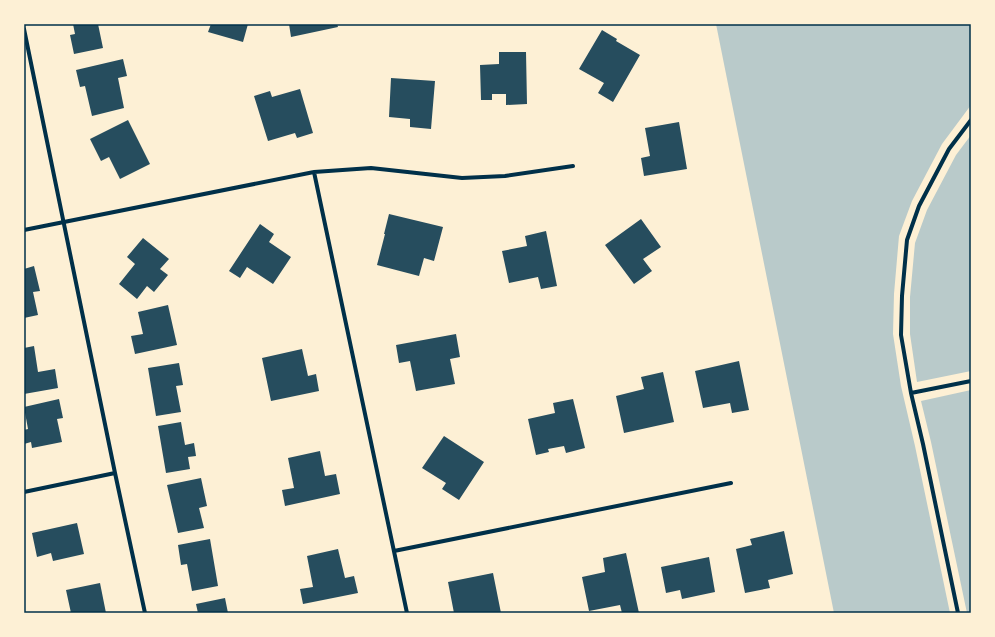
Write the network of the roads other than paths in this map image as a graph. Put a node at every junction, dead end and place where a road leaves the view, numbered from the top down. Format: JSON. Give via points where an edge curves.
{"nodes":[{"id":1,"x":24,"y":29,"type":"edge"},
{"id":2,"x":971,"y":120,"type":"edge"},
{"id":3,"x":573,"y":166,"type":"dead end"},
{"id":4,"x":314,"y":172,"type":"junction"},
{"id":5,"x":63,"y":222,"type":"junction"},
{"id":6,"x":24,"y":230,"type":"edge"},
{"id":7,"x":971,"y":381,"type":"edge"},
{"id":8,"x":911,"y":393,"type":"junction"},
{"id":9,"x":115,"y":473,"type":"junction"},
{"id":10,"x":731,"y":483,"type":"dead end"},
{"id":11,"x":24,"y":492,"type":"edge"},
{"id":12,"x":394,"y":551,"type":"junction"},
{"id":13,"x":145,"y":613,"type":"edge"},
{"id":14,"x":407,"y":613,"type":"edge"},
{"id":15,"x":958,"y":613,"type":"edge"}],
"edges":[{"from":1,"to":5,"type":"street"},
{"from":2,"to":8,"type":"street","via":[[949,149],[919,206],[907,240],[901,335]]},
{"from":3,"to":4,"type":"street","via":[[505,176],[462,178],[371,168]]},
{"from":4,"to":5,"type":"street"},
{"from":4,"to":12,"type":"street"},
{"from":5,"to":6,"type":"street"},
{"from":5,"to":9,"type":"street"},
{"from":7,"to":8,"type":"street"},
{"from":8,"to":15,"type":"street"},
{"from":9,"to":11,"type":"street"},
{"from":9,"to":13,"type":"street"},
{"from":10,"to":12,"type":"street"},
{"from":12,"to":14,"type":"street"}]}
